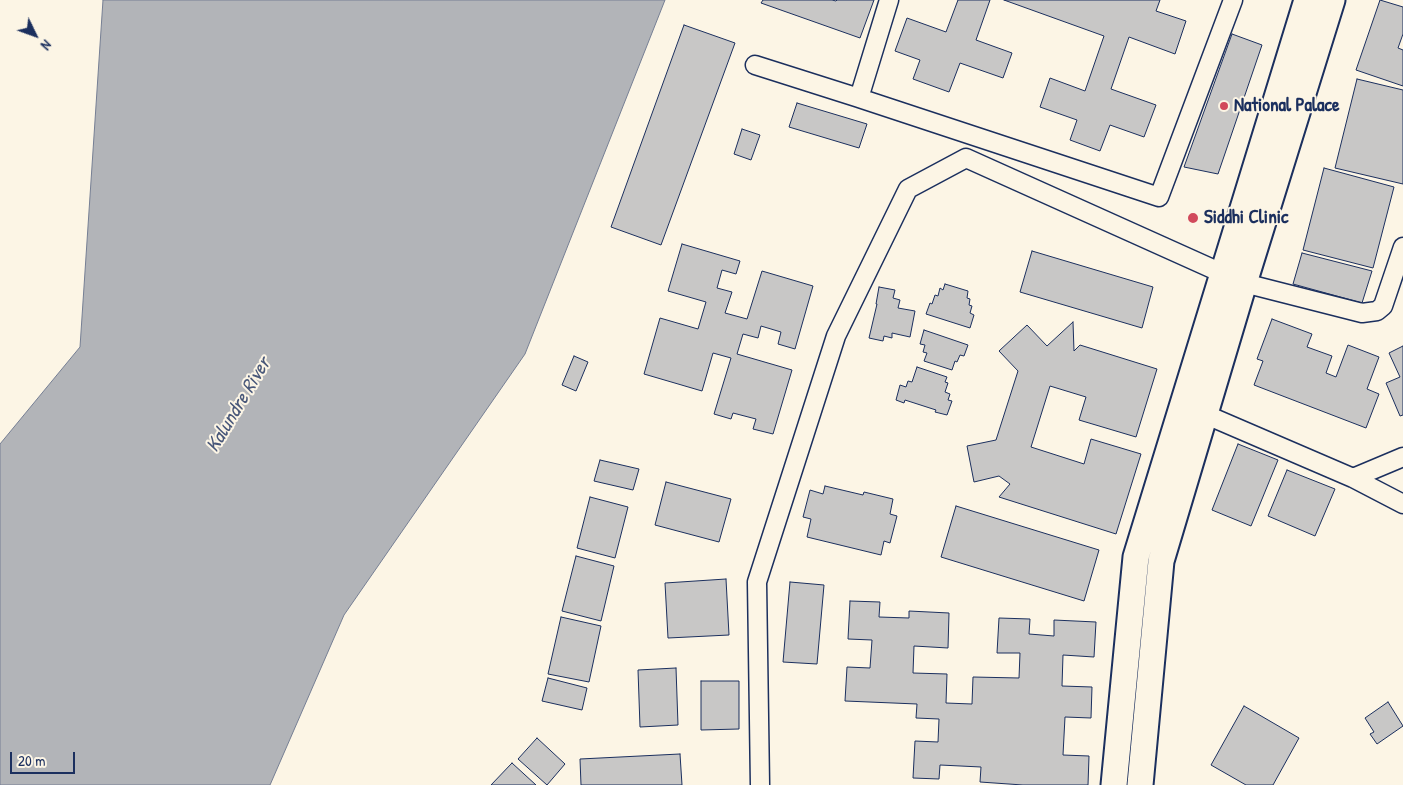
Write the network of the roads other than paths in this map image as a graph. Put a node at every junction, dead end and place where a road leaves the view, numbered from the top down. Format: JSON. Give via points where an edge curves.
{"nodes":[{"id":1,"x":889,"y":0,"type":"edge"},
{"id":2,"x":1233,"y":0,"type":"edge"},
{"id":3,"x":1307,"y":0,"type":"edge"},
{"id":4,"x":1332,"y":0,"type":"edge"},
{"id":5,"x":755,"y":65,"type":"dead end"},
{"id":6,"x":859,"y":98,"type":"junction"},
{"id":7,"x":1403,"y":246,"type":"edge"},
{"id":8,"x":1234,"y":279,"type":"junction"},
{"id":9,"x":1194,"y":410,"type":"junction"},
{"id":10,"x":1403,"y":457,"type":"edge"},
{"id":11,"x":1352,"y":478,"type":"junction"},
{"id":12,"x":1403,"y":504,"type":"edge"},
{"id":13,"x":760,"y":785,"type":"edge"},
{"id":14,"x":1114,"y":785,"type":"edge"},
{"id":15,"x":1140,"y":785,"type":"edge"}],
"edges":[{"from":1,"to":6,"type":"street"},
{"from":2,"to":6,"type":"street","via":[[1158,197]]},
{"from":3,"to":8,"type":"street"},
{"from":4,"to":8,"type":"street"},
{"from":5,"to":6,"type":"street"},
{"from":7,"to":8,"type":"street","via":[[1383,306],[1369,314]]},
{"from":8,"to":9,"type":"street"},
{"from":8,"to":13,"type":"street","via":[[966,158],[908,189],[836,336],[757,582]]},
{"from":9,"to":11,"type":"street"},
{"from":9,"to":14,"type":"street","via":[[1136,557]]},
{"from":9,"to":15,"type":"street","via":[[1161,561]]},
{"from":10,"to":11,"type":"street"},
{"from":11,"to":12,"type":"street"}]}
